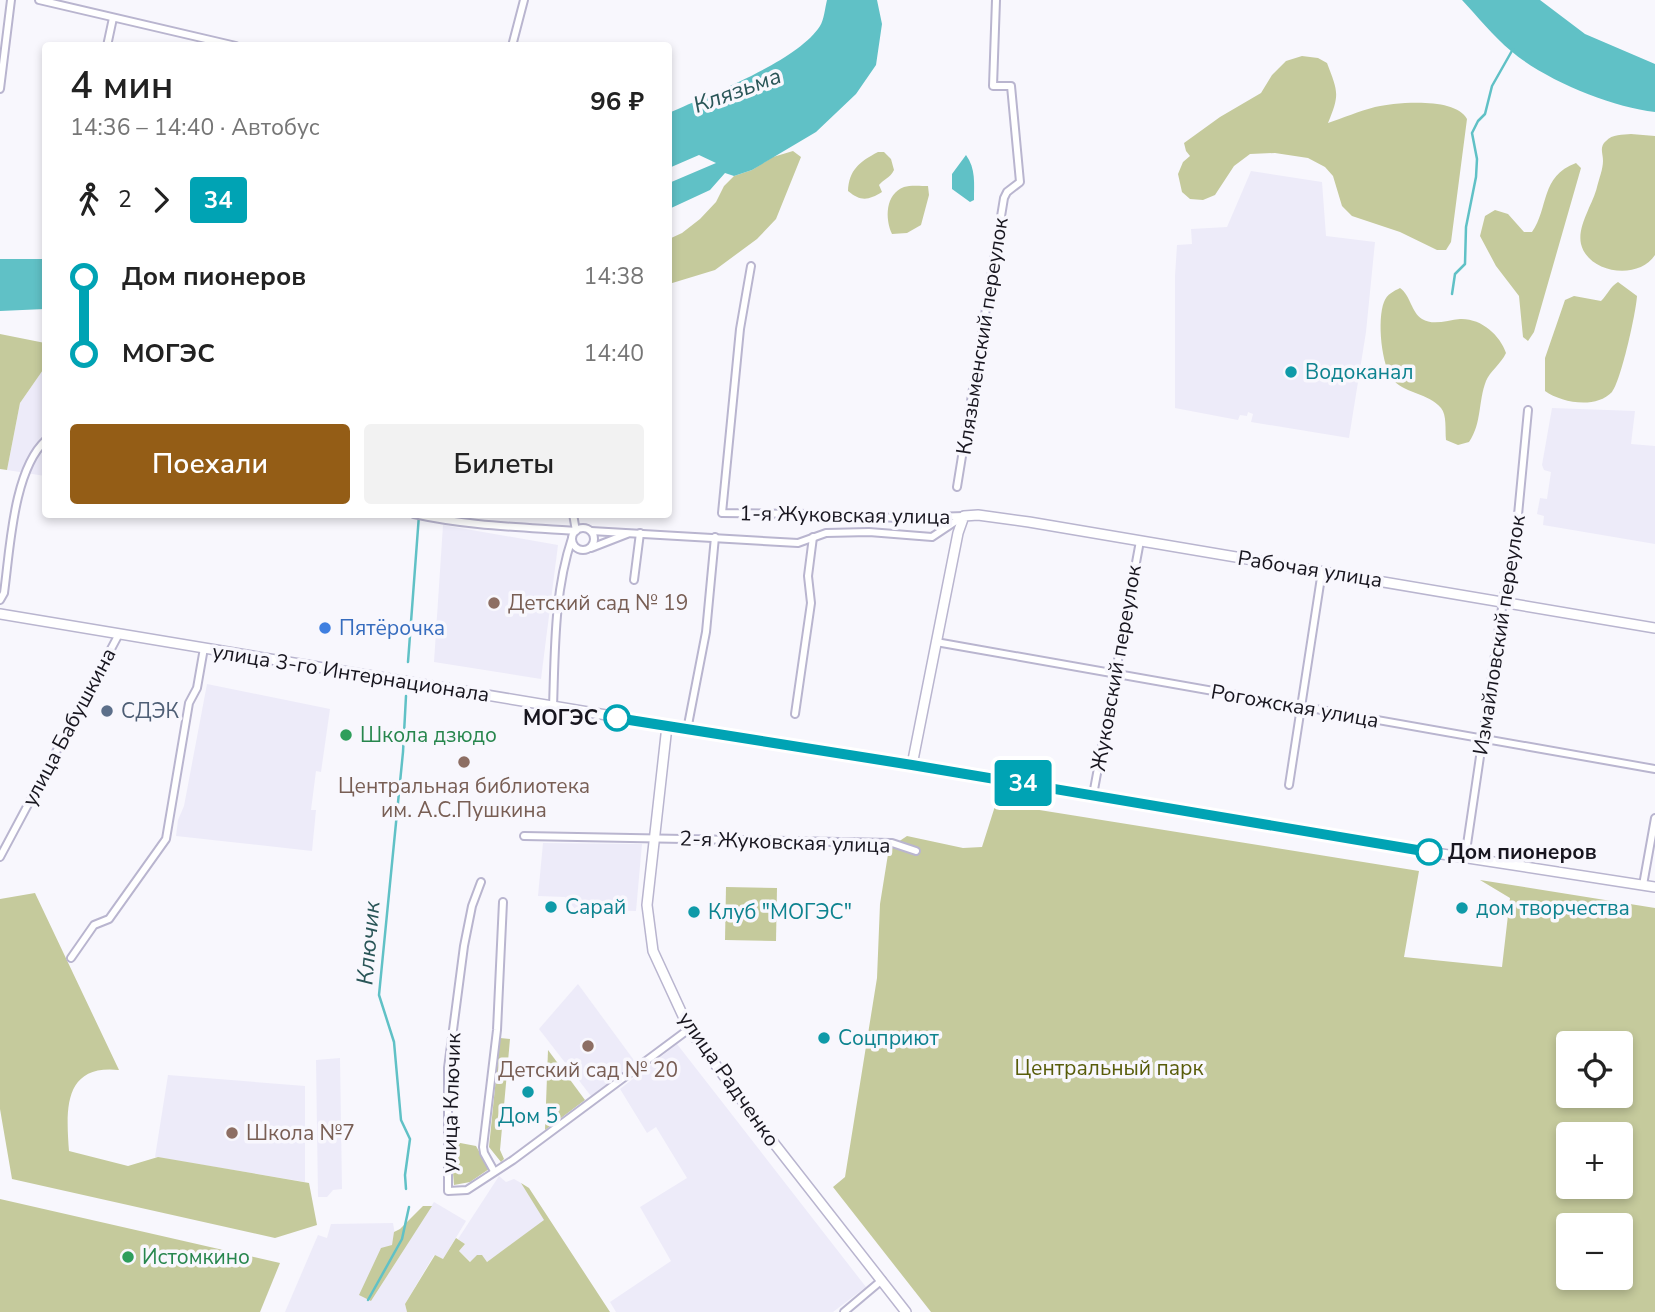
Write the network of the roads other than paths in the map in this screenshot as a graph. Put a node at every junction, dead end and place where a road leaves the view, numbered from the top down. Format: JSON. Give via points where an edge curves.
{"nodes":[{"id":1,"x":11,"y":0,"type":"edge"},
{"id":2,"x":39,"y":0,"type":"edge"},
{"id":3,"x":524,"y":0,"type":"edge"},
{"id":4,"x":996,"y":0,"type":"edge"},
{"id":5,"x":113,"y":18,"type":"junction"},
{"id":6,"x":108,"y":42,"type":"edge"},
{"id":7,"x":218,"y":42,"type":"edge"},
{"id":8,"x":513,"y":42,"type":"edge"},
{"id":9,"x":0,"y":88,"type":"edge"},
{"id":10,"x":751,"y":266,"type":"dead end"},
{"id":11,"x":1528,"y":410,"type":"dead end"},
{"id":12,"x":42,"y":445,"type":"edge"},
{"id":13,"x":957,"y":487,"type":"dead end"},
{"id":14,"x":964,"y":516,"type":"junction"},
{"id":15,"x":438,"y":518,"type":"edge"},
{"id":16,"x":573,"y":518,"type":"edge"},
{"id":17,"x":591,"y":531,"type":"junction"},
{"id":18,"x":636,"y":533,"type":"junction"},
{"id":19,"x":574,"y":534,"type":"junction"},
{"id":20,"x":715,"y":537,"type":"junction"},
{"id":21,"x":813,"y":537,"type":"junction"},
{"id":22,"x":1140,"y":541,"type":"junction"},
{"id":23,"x":591,"y":548,"type":"junction"},
{"id":24,"x":579,"y":550,"type":"junction"},
{"id":25,"x":566,"y":558,"type":"junction"},
{"id":26,"x":1322,"y":571,"type":"junction"},
{"id":27,"x":634,"y":580,"type":"dead end"},
{"id":28,"x":0,"y":600,"type":"edge"},
{"id":29,"x":1503,"y":601,"type":"junction"},
{"id":30,"x":0,"y":614,"type":"edge"},
{"id":31,"x":1655,"y":628,"type":"edge"},
{"id":32,"x":119,"y":634,"type":"junction"},
{"id":33,"x":936,"y":642,"type":"junction"},
{"id":34,"x":204,"y":648,"type":"junction"},
{"id":35,"x":1114,"y":675,"type":"junction"},
{"id":36,"x":553,"y":707,"type":"junction"},
{"id":37,"x":1301,"y":707,"type":"junction"},
{"id":38,"x":794,"y":714,"type":"dead end"},
{"id":39,"x":667,"y":726,"type":"junction"},
{"id":40,"x":687,"y":730,"type":"junction"},
{"id":41,"x":1482,"y":738,"type":"junction"},
{"id":42,"x":912,"y":765,"type":"junction"},
{"id":43,"x":1655,"y":769,"type":"edge"},
{"id":44,"x":1289,"y":785,"type":"dead end"},
{"id":45,"x":1093,"y":795,"type":"junction"},
{"id":46,"x":1655,"y":818,"type":"edge"},
{"id":47,"x":524,"y":836,"type":"dead end"},
{"id":48,"x":654,"y":839,"type":"junction"},
{"id":49,"x":916,"y":851,"type":"dead end"},
{"id":50,"x":0,"y":857,"type":"edge"},
{"id":51,"x":1465,"y":858,"type":"junction"},
{"id":52,"x":481,"y":882,"type":"dead end"},
{"id":53,"x":1643,"y":885,"type":"junction"},
{"id":54,"x":1655,"y":887,"type":"edge"},
{"id":55,"x":503,"y":902,"type":"dead end"},
{"id":56,"x":71,"y":958,"type":"dead end"},
{"id":57,"x":689,"y":1029,"type":"junction"},
{"id":58,"x":494,"y":1171,"type":"junction"},
{"id":59,"x":882,"y":1280,"type":"junction"},
{"id":60,"x":844,"y":1312,"type":"edge"},
{"id":61,"x":906,"y":1312,"type":"edge"}],
"edges":[{"from":1,"to":9,"type":"street"},
{"from":2,"to":5,"type":"street"},
{"from":3,"to":8,"type":"street"},
{"from":4,"to":13,"type":"street","name":"Клязьменский переулок","via":[[993,86],[1011,86],[1020,182],[1004,198]]},
{"from":5,"to":6,"type":"street"},
{"from":5,"to":7,"type":"street"},
{"from":10,"to":14,"type":"street","name":"1-я Жуковская улица","via":[[740,329],[722,513]]},
{"from":11,"to":29,"type":"street","name":"Измайловский переулок","via":[[1516,536]]},
{"from":12,"to":28,"type":"street","via":[[18,495]]},
{"from":14,"to":21,"type":"street","name":"1-я Жуковская улица","via":[[932,537],[869,532]]},
{"from":14,"to":22,"type":"main road","name":"Рабочая улица"},
{"from":14,"to":33,"type":"main road"},
{"from":15,"to":19,"type":"street"},
{"from":16,"to":19,"type":"street"},
{"from":17,"to":18,"type":"street","name":"1-я Жуковская улица"},
{"from":17,"to":19,"type":"street","via":[[584,528]]},
{"from":17,"to":23,"type":"street","via":[[595,538]]},
{"from":18,"to":20,"type":"street","name":"1-я Жуковская улица"},
{"from":18,"to":23,"type":"street"},
{"from":18,"to":27,"type":"street"},
{"from":19,"to":24,"type":"street","via":[[573,545]]},
{"from":19,"to":25,"type":"street"},
{"from":20,"to":21,"type":"street","name":"1-я Жуковская улица","via":[[798,543]]},
{"from":20,"to":40,"type":"street","via":[[706,632]]},
{"from":21,"to":38,"type":"street","via":[[808,576],[811,603]]},
{"from":22,"to":26,"type":"main road","name":"Рабочая улица"},
{"from":22,"to":35,"type":"street","name":"Жуковский переулок"},
{"from":23,"to":24,"type":"street"},
{"from":24,"to":25,"type":"street"},
{"from":25,"to":36,"type":"street","via":[[557,617]]},
{"from":26,"to":29,"type":"main road","name":"Рабочая улица"},
{"from":26,"to":37,"type":"street"},
{"from":29,"to":31,"type":"main road","name":"Рабочая улица"},
{"from":29,"to":41,"type":"street","name":"Измайловский переулок"},
{"from":30,"to":32,"type":"main road","name":"улица 3-го Интернационала"},
{"from":32,"to":34,"type":"main road","name":"улица 3-го Интернационала"},
{"from":32,"to":50,"type":"street","name":"улица Бабушкина"},
{"from":33,"to":35,"type":"street","name":"Рогожская улица"},
{"from":33,"to":42,"type":"main road"},
{"from":34,"to":36,"type":"main road","name":"улица 3-го Интернационала"},
{"from":34,"to":56,"type":"street","via":[[197,688],[189,703],[166,839],[109,919],[94,925]]},
{"from":35,"to":37,"type":"street","name":"Рогожская улица"},
{"from":35,"to":45,"type":"street","name":"Жуковский переулок"},
{"from":36,"to":39,"type":"main road","name":"улица 3-го Интернационала"},
{"from":37,"to":41,"type":"street","name":"Рогожская улица"},
{"from":37,"to":44,"type":"street"},
{"from":39,"to":40,"type":"main road","name":"улица 3-го Интернационала"},
{"from":39,"to":48,"type":"main road","name":"улица Радченко"},
{"from":40,"to":42,"type":"main road","name":"улица 3-го Интернационала"},
{"from":41,"to":43,"type":"street","name":"Рогожская улица"},
{"from":41,"to":51,"type":"street","name":"Измайловский переулок"},
{"from":42,"to":45,"type":"main road","name":"улица 3-го Интернационала"},
{"from":45,"to":51,"type":"main road","name":"улица 3-го Интернационала"},
{"from":46,"to":53,"type":"street"},
{"from":47,"to":48,"type":"street","name":"2-я Жуковская улица"},
{"from":48,"to":49,"type":"street","name":"2-я Жуковская улица","via":[[892,843]]},
{"from":48,"to":57,"type":"main road","name":"улица Радченко","via":[[647,905],[653,951]]},
{"from":51,"to":53,"type":"main road","name":"улица 3-го Интернационала"},
{"from":52,"to":58,"type":"street","name":"улица Ключик","via":[[464,946],[448,1068],[448,1191],[467,1190]]},
{"from":53,"to":54,"type":"main road","name":"улица 3-го Интернационала"},
{"from":55,"to":58,"type":"street","name":"улица Ключик","via":[[497,1030],[483,1147]]},
{"from":57,"to":58,"type":"street","name":"улица Ключик"},
{"from":57,"to":59,"type":"main road","name":"улица Радченко"},
{"from":59,"to":60,"type":"street"},
{"from":59,"to":61,"type":"main road","name":"улица Радченко"}]}
